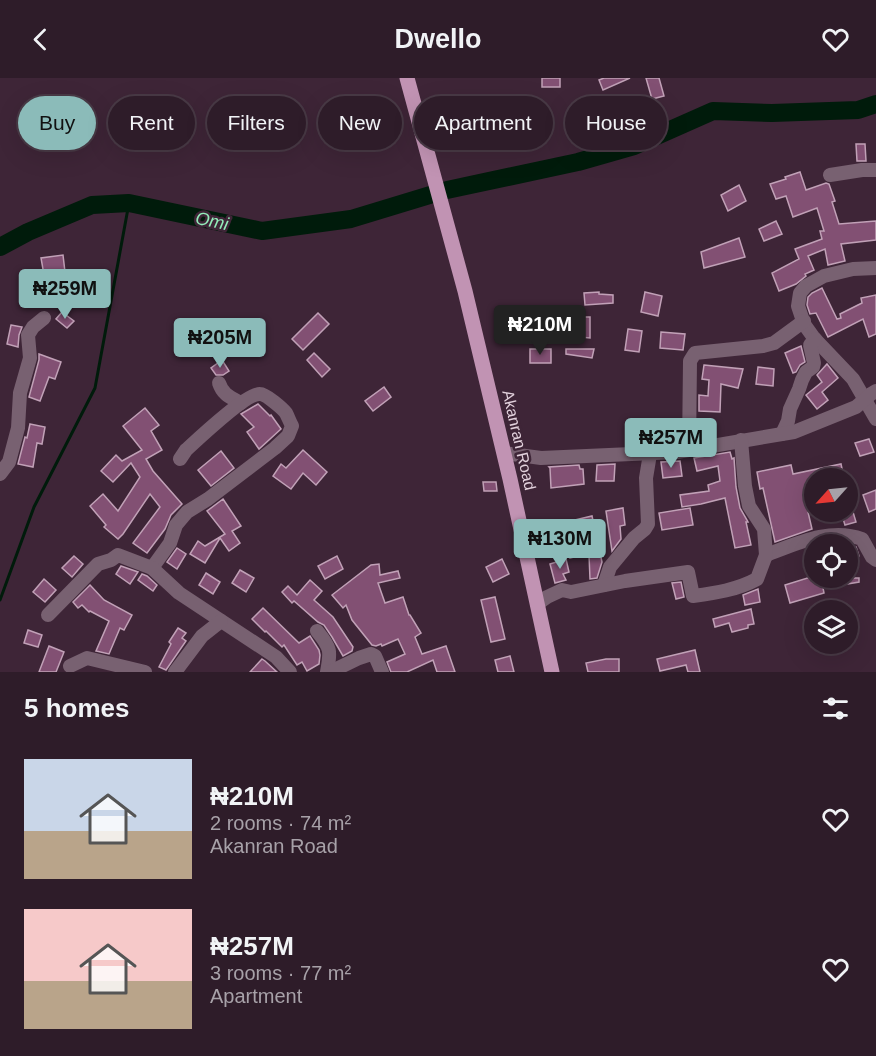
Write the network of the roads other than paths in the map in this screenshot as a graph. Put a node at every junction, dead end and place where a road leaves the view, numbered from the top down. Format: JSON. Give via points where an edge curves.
{"nodes":[{"id":1,"x":407,"y":78,"type":"edge"},
{"id":2,"x":876,"y":170,"type":"edge"},
{"id":3,"x":830,"y":175,"type":"dead end"},
{"id":4,"x":876,"y":268,"type":"edge"},
{"id":5,"x":44,"y":318,"type":"dead end"},
{"id":6,"x":804,"y":321,"type":"junction"},
{"id":7,"x":815,"y":339,"type":"junction"},
{"id":8,"x":219,"y":383,"type":"dead end"},
{"id":9,"x":871,"y":395,"type":"edge"},
{"id":10,"x":241,"y":403,"type":"junction"},
{"id":11,"x":876,"y":419,"type":"edge"},
{"id":12,"x":782,"y":434,"type":"junction"},
{"id":13,"x":741,"y":440,"type":"junction"},
{"id":14,"x":689,"y":450,"type":"junction"},
{"id":15,"x":504,"y":453,"type":"junction"},
{"id":16,"x":650,"y":454,"type":"junction"},
{"id":17,"x":180,"y":459,"type":"dead end"},
{"id":18,"x":0,"y":474,"type":"edge"},
{"id":19,"x":766,"y":555,"type":"junction"},
{"id":20,"x":876,"y":560,"type":"edge"},
{"id":21,"x":152,"y":568,"type":"junction"},
{"id":22,"x":604,"y":585,"type":"junction"},
{"id":23,"x":537,"y":604,"type":"junction"},
{"id":24,"x":48,"y":615,"type":"dead end"},
{"id":25,"x":221,"y":621,"type":"junction"},
{"id":26,"x":318,"y":631,"type":"dead end"},
{"id":27,"x":70,"y":666,"type":"dead end"},
{"id":28,"x":145,"y":672,"type":"edge"},
{"id":29,"x":175,"y":672,"type":"edge"},
{"id":30,"x":290,"y":672,"type":"edge"},
{"id":31,"x":329,"y":672,"type":"edge"},
{"id":32,"x":382,"y":672,"type":"edge"},
{"id":33,"x":552,"y":672,"type":"edge"}],
"edges":[{"from":1,"to":15,"type":"main road","name":"Akanran Road"},
{"from":2,"to":3,"type":"street"},
{"from":4,"to":6,"type":"street","via":[[853,268],[806,286],[798,306]]},
{"from":5,"to":18,"type":"street","via":[[28,335],[30,358],[20,393],[18,428],[9,462]]},
{"from":6,"to":7,"type":"street"},
{"from":6,"to":14,"type":"street","via":[[774,343],[695,353],[690,361]]},
{"from":7,"to":9,"type":"street"},
{"from":7,"to":12,"type":"street","via":[[810,345],[813,367],[802,380]]},
{"from":8,"to":10,"type":"street","via":[[228,397]]},
{"from":9,"to":11,"type":"street"},
{"from":9,"to":12,"type":"street","via":[[856,407]]},
{"from":10,"to":17,"type":"street"},
{"from":10,"to":21,"type":"street","via":[[251,396],[266,396],[286,413],[292,426],[288,436],[187,512]]},
{"from":12,"to":13,"type":"street"},
{"from":13,"to":14,"type":"street"},
{"from":13,"to":19,"type":"street","via":[[749,506],[764,530]]},
{"from":14,"to":16,"type":"street"},
{"from":15,"to":16,"type":"street","via":[[541,458]]},
{"from":15,"to":23,"type":"main road","name":"Akanran Road"},
{"from":16,"to":22,"type":"street","via":[[646,478],[648,524],[610,567]]},
{"from":19,"to":20,"type":"street","via":[[812,538],[853,536],[862,539]]},
{"from":19,"to":22,"type":"street","via":[[757,579],[721,592],[693,596],[688,572]]},
{"from":21,"to":24,"type":"street","via":[[118,555],[98,564]]},
{"from":21,"to":25,"type":"street"},
{"from":22,"to":23,"type":"street","via":[[572,592],[562,590]]},
{"from":23,"to":33,"type":"main road","name":"Akanran Road"},
{"from":25,"to":29,"type":"street","via":[[202,636]]},
{"from":25,"to":30,"type":"street","via":[[276,657]]},
{"from":26,"to":31,"type":"street","via":[[331,654]]},
{"from":27,"to":28,"type":"street","via":[[87,658]]},
{"from":31,"to":32,"type":"street","via":[[371,654]]}]}
